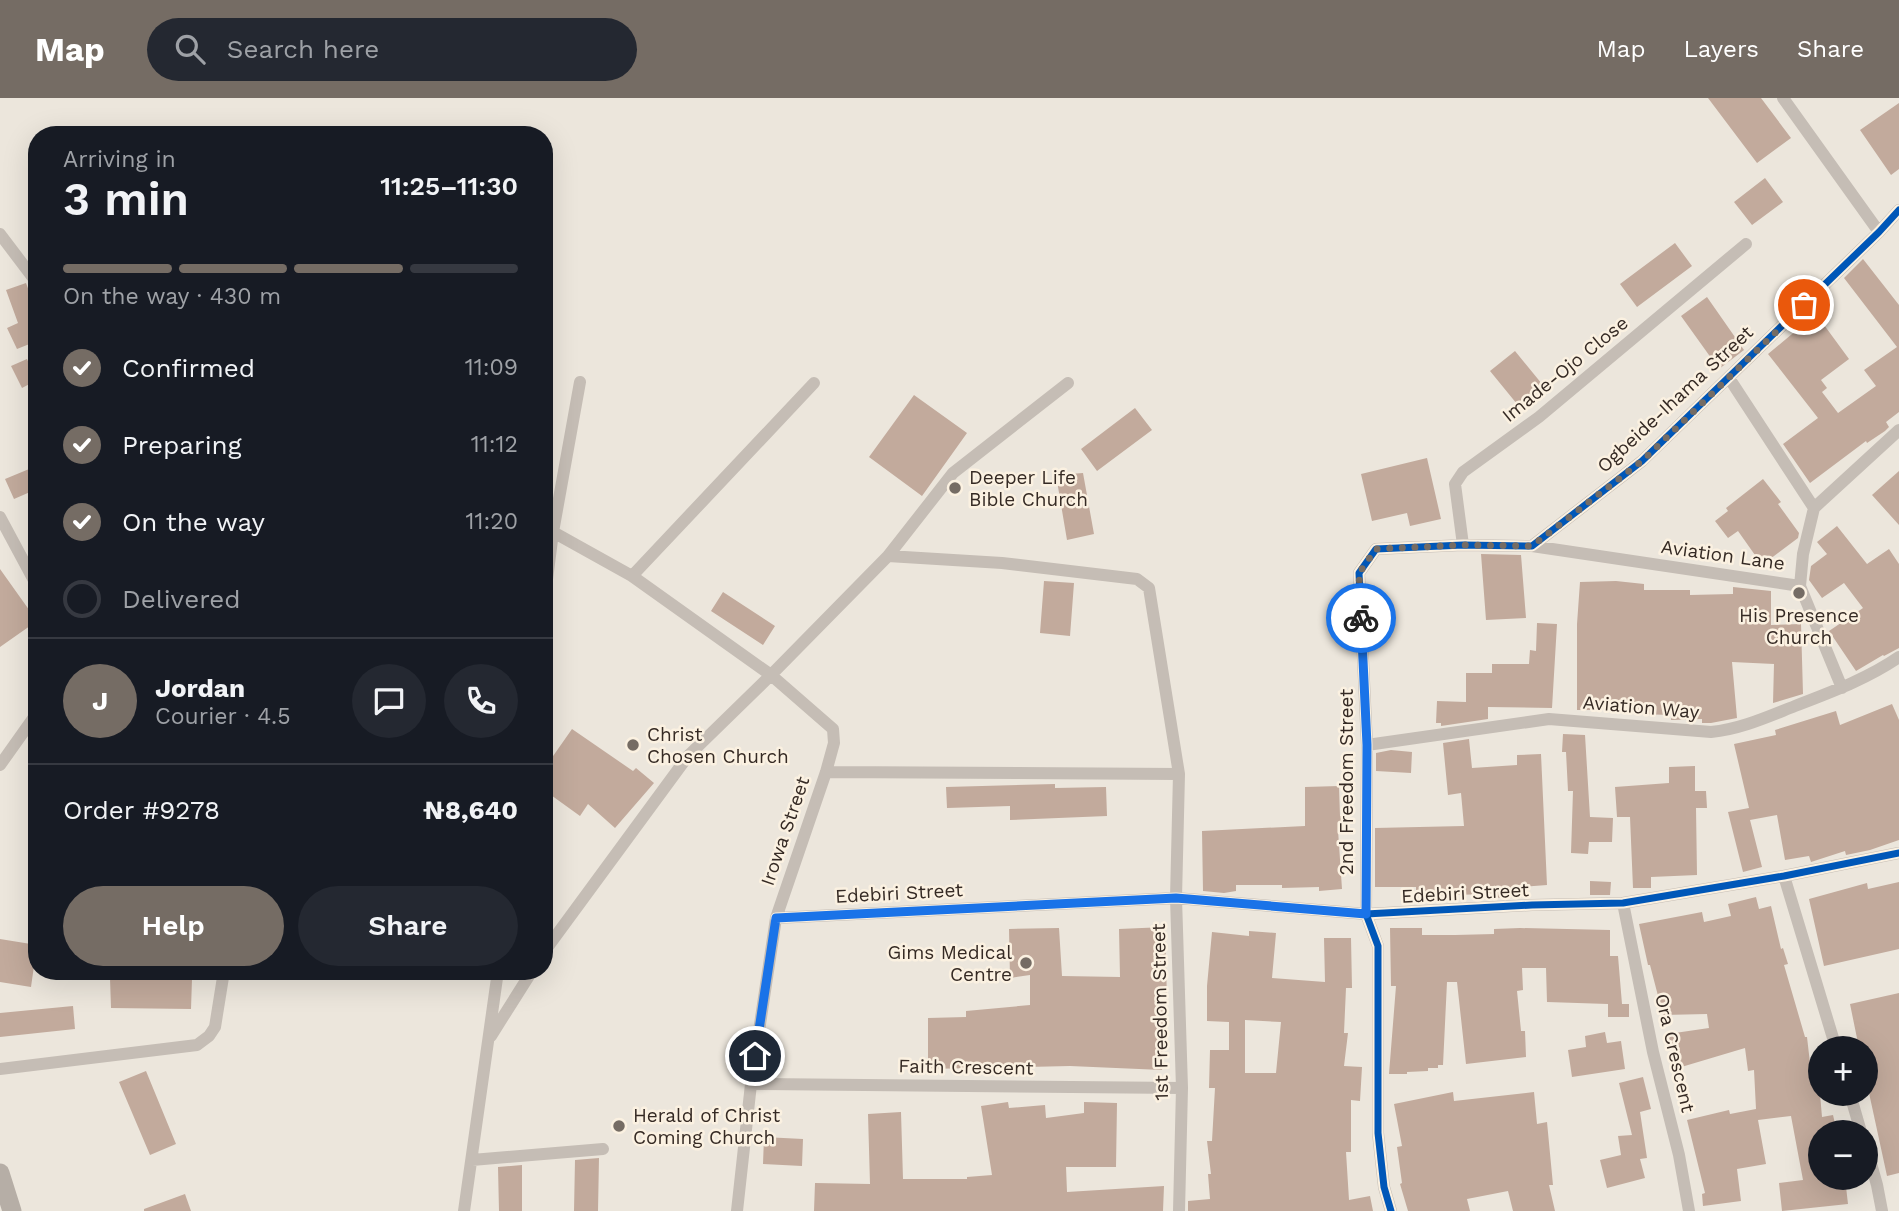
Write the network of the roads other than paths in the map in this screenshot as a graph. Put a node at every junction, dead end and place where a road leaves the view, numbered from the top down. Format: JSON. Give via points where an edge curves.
{"nodes":[{"id":1,"x":1783,"y":98,"type":"edge"},
{"id":2,"x":1899,"y":210,"type":"edge"},
{"id":3,"x":1879,"y":232,"type":"junction"},
{"id":4,"x":0,"y":234,"type":"edge"},
{"id":5,"x":1746,"y":244,"type":"dead end"},
{"id":6,"x":28,"y":271,"type":"edge"},
{"id":7,"x":1729,"y":377,"type":"junction"},
{"id":8,"x":580,"y":382,"type":"dead end"},
{"id":9,"x":814,"y":383,"type":"dead end"},
{"id":10,"x":1068,"y":383,"type":"dead end"},
{"id":11,"x":1899,"y":430,"type":"edge"},
{"id":12,"x":1814,"y":508,"type":"junction"},
{"id":13,"x":0,"y":517,"type":"edge"},
{"id":14,"x":553,"y":532,"type":"joint"},
{"id":15,"x":1463,"y":545,"type":"junction"},
{"id":16,"x":1532,"y":546,"type":"junction"},
{"id":17,"x":888,"y":556,"type":"junction"},
{"id":18,"x":28,"y":569,"type":"edge"},
{"id":19,"x":632,"y":576,"type":"junction"},
{"id":20,"x":1800,"y":586,"type":"junction"},
{"id":21,"x":1899,"y":657,"type":"edge"},
{"id":22,"x":771,"y":675,"type":"junction"},
{"id":23,"x":1842,"y":688,"type":"junction"},
{"id":24,"x":28,"y":726,"type":"edge"},
{"id":25,"x":1367,"y":745,"type":"junction"},
{"id":26,"x":0,"y":765,"type":"edge"},
{"id":27,"x":826,"y":772,"type":"junction"},
{"id":28,"x":1180,"y":774,"type":"junction"},
{"id":29,"x":1899,"y":853,"type":"edge"},
{"id":30,"x":1784,"y":876,"type":"junction"},
{"id":31,"x":1176,"y":898,"type":"junction"},
{"id":32,"x":1623,"y":903,"type":"junction"},
{"id":33,"x":1366,"y":914,"type":"junction"},
{"id":34,"x":776,"y":918,"type":"junction"},
{"id":35,"x":553,"y":940,"type":"edge"},
{"id":36,"x":223,"y":980,"type":"edge"},
{"id":37,"x":497,"y":980,"type":"edge"},
{"id":38,"x":526,"y":980,"type":"edge"},
{"id":39,"x":1832,"y":1036,"type":"edge"},
{"id":40,"x":489,"y":1039,"type":"junction"},
{"id":41,"x":0,"y":1069,"type":"edge"},
{"id":42,"x":751,"y":1084,"type":"junction"},
{"id":43,"x":1182,"y":1088,"type":"junction"},
{"id":44,"x":603,"y":1149,"type":"dead end"},
{"id":45,"x":472,"y":1160,"type":"junction"},
{"id":46,"x":0,"y":1173,"type":"edge"},
{"id":47,"x":1878,"y":1190,"type":"edge"},
{"id":48,"x":12,"y":1211,"type":"edge"},
{"id":49,"x":464,"y":1211,"type":"edge"},
{"id":50,"x":737,"y":1211,"type":"edge"},
{"id":51,"x":1180,"y":1211,"type":"edge"},
{"id":52,"x":1391,"y":1211,"type":"edge"},
{"id":53,"x":1689,"y":1211,"type":"edge"},
{"id":54,"x":1882,"y":1211,"type":"edge"}],
"edges":[{"from":1,"to":3,"type":"street"},
{"from":2,"to":3,"type":"street","name":"Ogbeide-Ihama Street"},
{"from":3,"to":7,"type":"street","name":"Ogbeide-Ihama Street"},
{"from":4,"to":6,"type":"street"},
{"from":5,"to":15,"type":"street","name":"Imade-Ojo Close","via":[[1539,417],[1463,472],[1455,484]]},
{"from":7,"to":12,"type":"street"},
{"from":7,"to":16,"type":"street","name":"Ogbeide-Ihama Street","via":[[1642,461]]},
{"from":8,"to":14,"type":"street"},
{"from":9,"to":19,"type":"street"},
{"from":10,"to":17,"type":"street","via":[[953,473]]},
{"from":11,"to":12,"type":"street"},
{"from":12,"to":20,"type":"street"},
{"from":13,"to":18,"type":"street"},
{"from":14,"to":19,"type":"street"},
{"from":15,"to":16,"type":"street"},
{"from":15,"to":25,"type":"street","name":"2nd Freedom Street","via":[[1376,549],[1359,573]]},
{"from":16,"to":20,"type":"street","name":"Aviation Lane"},
{"from":17,"to":22,"type":"street"},
{"from":17,"to":28,"type":"street","name":"1st Freedom Street","via":[[1002,563],[1137,579],[1149,588],[1153,604]]},
{"from":19,"to":22,"type":"street"},
{"from":20,"to":23,"type":"street","name":"Aviation Lane"},
{"from":21,"to":23,"type":"street","name":"Aviation Way"},
{"from":22,"to":27,"type":"street","via":[[833,729]]},
{"from":22,"to":35,"type":"street","via":[[688,756]]},
{"from":23,"to":25,"type":"street","name":"Aviation Way","via":[[1735,730],[1549,719]]},
{"from":24,"to":26,"type":"street"},
{"from":25,"to":33,"type":"street","name":"2nd Freedom Street"},
{"from":27,"to":28,"type":"street","name":"Irowa Street"},
{"from":27,"to":34,"type":"street","name":"Irowa Street"},
{"from":28,"to":31,"type":"street","name":"1st Freedom Street"},
{"from":29,"to":30,"type":"street","name":"Edebiri Street"},
{"from":30,"to":32,"type":"street","name":"Edebiri Street"},
{"from":30,"to":39,"type":"street"},
{"from":31,"to":33,"type":"street","name":"Edebiri Street"},
{"from":31,"to":34,"type":"street","name":"Edebiri Street"},
{"from":31,"to":43,"type":"street","name":"1st Freedom Street"},
{"from":32,"to":33,"type":"street","name":"Edebiri Street"},
{"from":32,"to":53,"type":"street","name":"Ora Crescent"},
{"from":33,"to":52,"type":"street","name":"2nd Freedom Street","via":[[1378,946],[1378,1133]]},
{"from":34,"to":42,"type":"street","name":"Irowa Street"},
{"from":36,"to":41,"type":"street","via":[[215,1027],[197,1045]]},
{"from":37,"to":40,"type":"street"},
{"from":38,"to":40,"type":"street"},
{"from":40,"to":45,"type":"street"},
{"from":42,"to":43,"type":"street","name":"Faith Crescent"},
{"from":42,"to":50,"type":"street","name":"Irowa Street"},
{"from":43,"to":51,"type":"street","name":"1st Freedom Street"},
{"from":44,"to":45,"type":"street"},
{"from":45,"to":49,"type":"street"},
{"from":46,"to":48,"type":"street"},
{"from":47,"to":54,"type":"street"}]}
